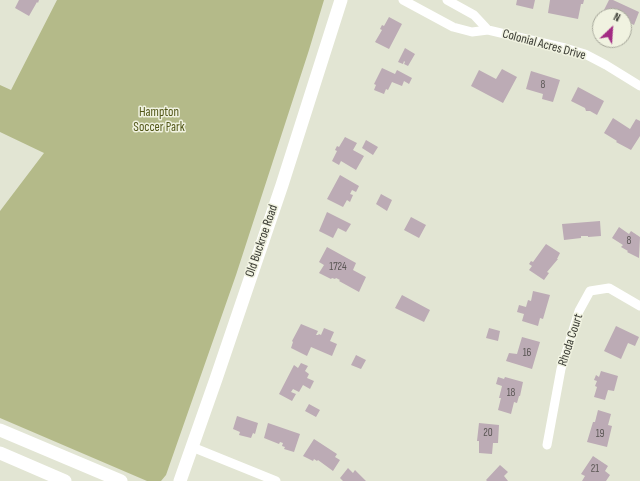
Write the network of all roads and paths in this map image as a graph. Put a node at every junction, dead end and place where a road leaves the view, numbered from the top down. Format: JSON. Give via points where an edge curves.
{"nodes":[{"id":1,"x":341,"y":0,"type":"edge"},
{"id":2,"x":403,"y":0,"type":"edge"},
{"id":3,"x":447,"y":0,"type":"edge"},
{"id":4,"x":488,"y":30,"type":"junction"},
{"id":5,"x":640,"y":86,"type":"edge"},
{"id":6,"x":640,"y":306,"type":"edge"},
{"id":7,"x":0,"y":430,"type":"edge"},
{"id":8,"x":547,"y":445,"type":"dead end"},
{"id":9,"x":192,"y":447,"type":"junction"},
{"id":10,"x":0,"y":452,"type":"edge"},
{"id":11,"x":65,"y":481,"type":"edge"},
{"id":12,"x":121,"y":481,"type":"edge"},
{"id":13,"x":180,"y":481,"type":"edge"},
{"id":14,"x":276,"y":481,"type":"edge"}],
"edges":[{"from":1,"to":9,"type":"main road","name":"Old Buckroe Road","via":[[282,185]]},
{"from":2,"to":4,"type":"street","name":"Colonial Acres Drive","via":[[453,27],[472,32]]},
{"from":3,"to":4,"type":"street","name":"Colonial Acres Drive","via":[[474,15]]},
{"from":4,"to":5,"type":"street","name":"Colonial Acres Drive","via":[[585,54]]},
{"from":6,"to":8,"type":"street","name":"Rhoda Court","via":[[609,288],[590,291],[579,311],[561,369]]},
{"from":7,"to":12,"type":"main road"},
{"from":9,"to":13,"type":"main road","name":"Old Buckroe Road"},
{"from":9,"to":14,"type":"street"},
{"from":10,"to":11,"type":"main road"}]}
